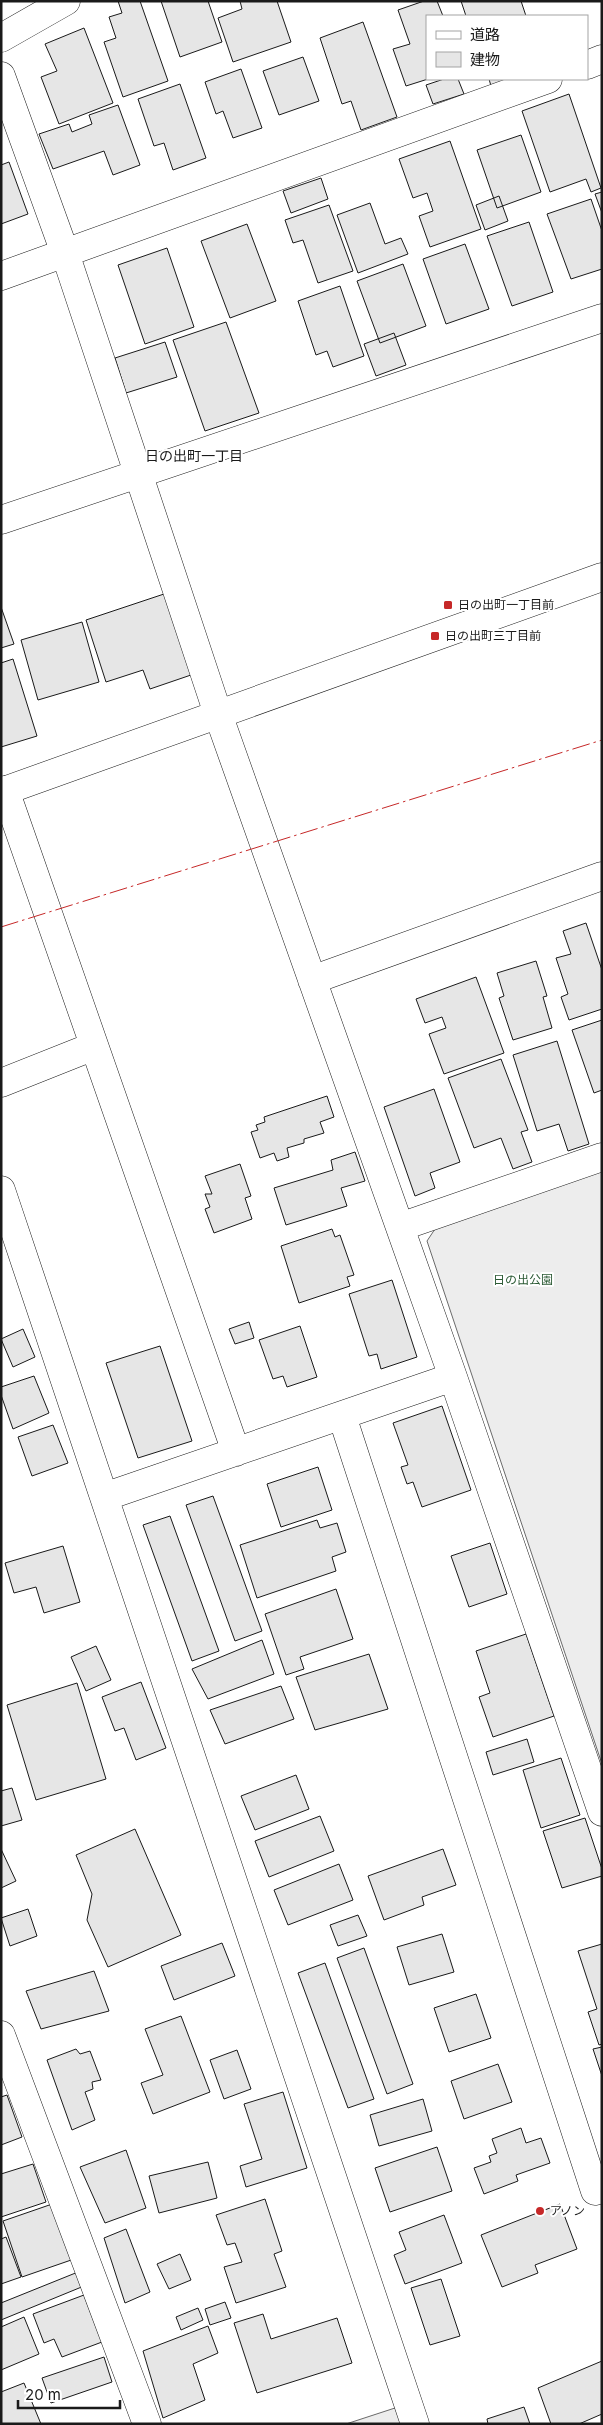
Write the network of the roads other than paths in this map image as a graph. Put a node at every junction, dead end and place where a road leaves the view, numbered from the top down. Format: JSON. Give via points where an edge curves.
{"nodes":[{"id":1,"x":66,"y":1,"type":"edge"},
{"id":2,"x":1,"y":38,"type":"edge"},
{"id":3,"x":602,"y":59,"type":"edge"},
{"id":4,"x":588,"y":65,"type":"edge"},
{"id":5,"x":1,"y":76,"type":"edge"},
{"id":6,"x":545,"y":80,"type":"edge"},
{"id":7,"x":65,"y":253,"type":"junction"},
{"id":8,"x":1,"y":276,"type":"edge"},
{"id":9,"x":602,"y":318,"type":"edge"},
{"id":10,"x":138,"y":473,"type":"junction"},
{"id":11,"x":1,"y":520,"type":"edge"},
{"id":12,"x":602,"y":577,"type":"edge"},
{"id":13,"x":218,"y":714,"type":"junction"},
{"id":14,"x":3,"y":791,"type":"edge"},
{"id":15,"x":602,"y":876,"type":"edge"},
{"id":16,"x":312,"y":980,"type":"junction"},
{"id":17,"x":94,"y":1046,"type":"junction"},
{"id":18,"x":1,"y":1083,"type":"edge"},
{"id":19,"x":602,"y":1156,"type":"edge"},
{"id":20,"x":1,"y":1190,"type":"edge"},
{"id":21,"x":400,"y":1227,"type":"junction"},
{"id":22,"x":453,"y":1377,"type":"junction"},
{"id":23,"x":342,"y":1416,"type":"junction"},
{"id":24,"x":236,"y":1452,"type":"junction"},
{"id":25,"x":104,"y":1497,"type":"junction"},
{"id":26,"x":602,"y":1812,"type":"edge"},
{"id":27,"x":1,"y":2035,"type":"edge"},
{"id":28,"x":599,"y":2197,"type":"edge"},
{"id":29,"x":147,"y":2424,"type":"edge"},
{"id":30,"x":415,"y":2424,"type":"edge"}],
"edges":[{"from":1,"to":2,"type":"street"},
{"from":3,"to":4,"type":"street"},
{"from":5,"to":7,"type":"street"},
{"from":6,"to":7,"type":"street"},
{"from":7,"to":8,"type":"street"},
{"from":7,"to":10,"type":"street"},
{"from":9,"to":10,"type":"street"},
{"from":10,"to":11,"type":"street"},
{"from":10,"to":13,"type":"street"},
{"from":12,"to":13,"type":"street"},
{"from":13,"to":14,"type":"street"},
{"from":13,"to":16,"type":"street"},
{"from":14,"to":17,"type":"street"},
{"from":15,"to":16,"type":"street"},
{"from":16,"to":21,"type":"street"},
{"from":17,"to":18,"type":"street"},
{"from":17,"to":24,"type":"street"},
{"from":19,"to":21,"type":"street"},
{"from":20,"to":25,"type":"street"},
{"from":21,"to":22,"type":"street"},
{"from":22,"to":23,"type":"street"},
{"from":22,"to":26,"type":"street"},
{"from":23,"to":24,"type":"street"},
{"from":23,"to":28,"type":"street"},
{"from":24,"to":25,"type":"street"},
{"from":25,"to":30,"type":"street"},
{"from":27,"to":29,"type":"street"}]}
